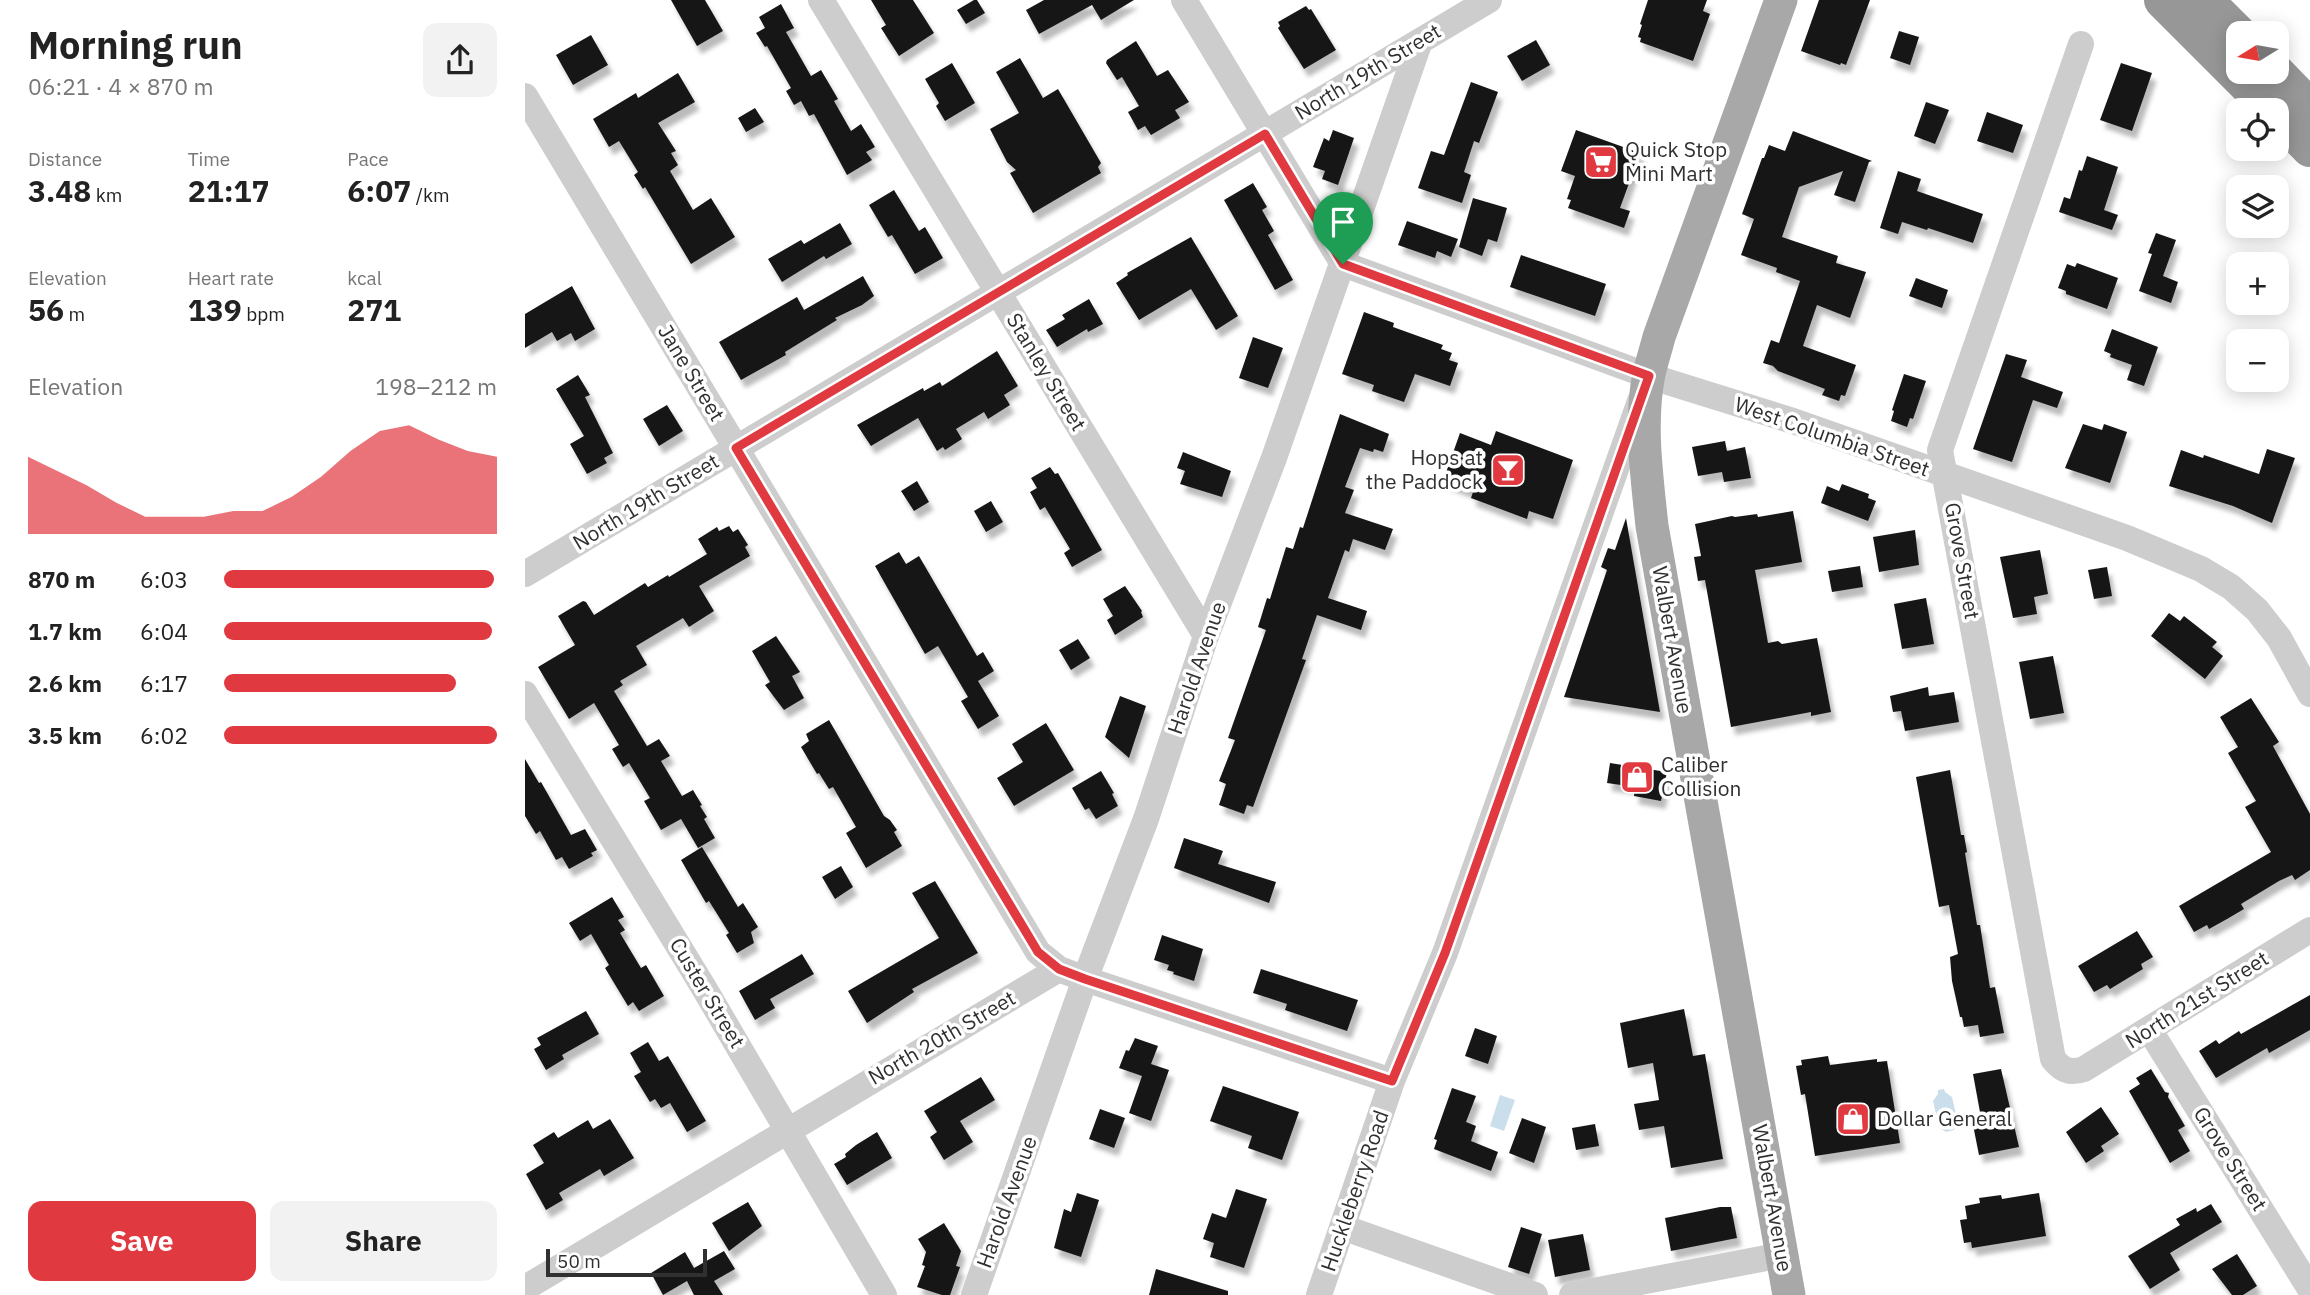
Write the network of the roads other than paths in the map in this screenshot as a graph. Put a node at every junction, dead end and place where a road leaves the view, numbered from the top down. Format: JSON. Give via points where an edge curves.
{"nodes":[{"id":1,"x":821,"y":0,"type":"edge"},
{"id":2,"x":1184,"y":0,"type":"edge"},
{"id":3,"x":1489,"y":0,"type":"edge"},
{"id":4,"x":1781,"y":0,"type":"edge"},
{"id":5,"x":2163,"y":0,"type":"edge"},
{"id":6,"x":2204,"y":0,"type":"edge"},
{"id":7,"x":2226,"y":22,"type":"edge"},
{"id":8,"x":1420,"y":41,"type":"junction"},
{"id":9,"x":2081,"y":44,"type":"dead end"},
{"id":10,"x":2287,"y":84,"type":"edge"},
{"id":11,"x":525,"y":96,"type":"edge"},
{"id":12,"x":2261,"y":98,"type":"edge"},
{"id":13,"x":2310,"y":108,"type":"edge"},
{"id":14,"x":2289,"y":126,"type":"edge"},
{"id":15,"x":1265,"y":134,"type":"junction"},
{"id":16,"x":2310,"y":148,"type":"edge"},
{"id":17,"x":1343,"y":264,"type":"junction"},
{"id":18,"x":998,"y":292,"type":"junction"},
{"id":19,"x":1649,"y":376,"type":"junction"},
{"id":20,"x":736,"y":448,"type":"junction"},
{"id":21,"x":1946,"y":476,"type":"junction"},
{"id":22,"x":525,"y":574,"type":"edge"},
{"id":23,"x":1206,"y":636,"type":"junction"},
{"id":24,"x":525,"y":694,"type":"edge"},
{"id":25,"x":2310,"y":694,"type":"edge"},
{"id":26,"x":2310,"y":930,"type":"edge"},
{"id":27,"x":1059,"y":969,"type":"junction"},
{"id":28,"x":1085,"y":979,"type":"junction"},
{"id":29,"x":2149,"y":1029,"type":"junction"},
{"id":30,"x":2084,"y":1069,"type":"joint"},
{"id":31,"x":1392,"y":1081,"type":"junction"},
{"id":32,"x":787,"y":1130,"type":"junction"},
{"id":33,"x":1342,"y":1227,"type":"junction"},
{"id":34,"x":1782,"y":1255,"type":"junction"},
{"id":35,"x":527,"y":1288,"type":"edge"},
{"id":36,"x":2310,"y":1289,"type":"edge"},
{"id":37,"x":884,"y":1295,"type":"edge"},
{"id":38,"x":974,"y":1295,"type":"edge"},
{"id":39,"x":1319,"y":1295,"type":"edge"},
{"id":40,"x":1535,"y":1295,"type":"edge"},
{"id":41,"x":1571,"y":1295,"type":"edge"},
{"id":42,"x":1789,"y":1295,"type":"edge"}],
"edges":[{"from":1,"to":18,"type":"street","name":"Stanley Street"},
{"from":2,"to":15,"type":"street"},
{"from":3,"to":8,"type":"street","name":"North 19th Street"},
{"from":4,"to":19,"type":"main road","name":"Walbert Avenue"},
{"from":5,"to":12,"type":"highway"},
{"from":6,"to":7,"type":"highway"},
{"from":8,"to":15,"type":"street","name":"North 19th Street"},
{"from":8,"to":17,"type":"street","name":"Harold Avenue"},
{"from":9,"to":21,"type":"street","name":"Grove Street","via":[[1940,450]]},
{"from":10,"to":13,"type":"highway"},
{"from":11,"to":20,"type":"street","name":"Jane Street"},
{"from":14,"to":16,"type":"highway"},
{"from":15,"to":17,"type":"street"},
{"from":15,"to":18,"type":"street","name":"North 19th Street"},
{"from":17,"to":19,"type":"street","name":"West Columbia Street"},
{"from":17,"to":23,"type":"street","name":"Harold Avenue"},
{"from":18,"to":20,"type":"street","name":"North 19th Street"},
{"from":18,"to":23,"type":"street","name":"Stanley Street"},
{"from":19,"to":21,"type":"street","name":"West Columbia Street"},
{"from":19,"to":31,"type":"street","name":"Huckleberry Road","via":[[1445,953]]},
{"from":19,"to":34,"type":"main road","name":"Walbert Avenue","via":[[1645,424],[1652,526]]},
{"from":20,"to":22,"type":"street","name":"North 19th Street"},
{"from":20,"to":27,"type":"street","name":"Jane Street","via":[[1038,952]]},
{"from":21,"to":25,"type":"street","name":"West Columbia Street","via":[[2127,538],[2201,569],[2257,610],[2279,638]]},
{"from":21,"to":30,"type":"street","name":"Grove Street","via":[[2053,1059],[2070,1072]]},
{"from":23,"to":28,"type":"street","name":"Harold Avenue","via":[[1146,819]]},
{"from":24,"to":32,"type":"street","name":"Custer Street"},
{"from":26,"to":29,"type":"street","name":"North 21st Street"},
{"from":27,"to":28,"type":"street"},
{"from":27,"to":32,"type":"street","name":"North 20th Street"},
{"from":28,"to":31,"type":"street"},
{"from":28,"to":38,"type":"street","name":"Harold Avenue"},
{"from":29,"to":30,"type":"street","name":"North 21st Street"},
{"from":29,"to":36,"type":"street","name":"Grove Street"},
{"from":31,"to":33,"type":"street","name":"Huckleberry Road"},
{"from":32,"to":35,"type":"street","name":"North 20th Street"},
{"from":32,"to":37,"type":"street","name":"Custer Street"},
{"from":33,"to":39,"type":"street","name":"Huckleberry Road"},
{"from":33,"to":40,"type":"street"},
{"from":34,"to":41,"type":"street"},
{"from":34,"to":42,"type":"main road","name":"Walbert Avenue"}]}
